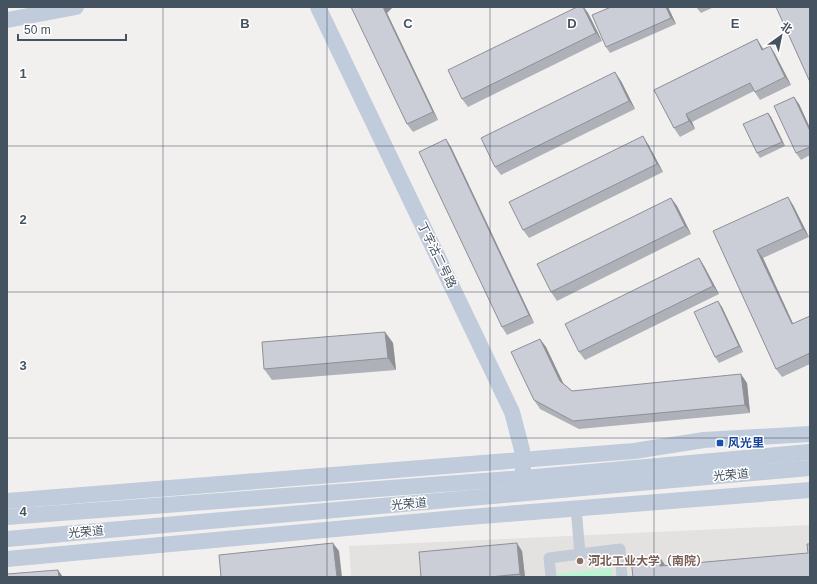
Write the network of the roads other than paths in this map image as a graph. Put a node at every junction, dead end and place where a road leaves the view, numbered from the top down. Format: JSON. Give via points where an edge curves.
{"nodes":[{"id":1,"x":76,"y":7,"type":"edge"},
{"id":2,"x":318,"y":7,"type":"edge"},
{"id":3,"x":7,"y":20,"type":"edge"},
{"id":4,"x":810,"y":434,"type":"edge"},
{"id":5,"x":810,"y":452,"type":"edge"},
{"id":6,"x":523,"y":459,"type":"junction"},
{"id":7,"x":810,"y":468,"type":"edge"},
{"id":8,"x":524,"y":486,"type":"junction"},
{"id":9,"x":810,"y":490,"type":"edge"},
{"id":10,"x":7,"y":501,"type":"edge"},
{"id":11,"x":576,"y":508,"type":"junction"},
{"id":12,"x":526,"y":512,"type":"junction"},
{"id":13,"x":7,"y":517,"type":"edge"},
{"id":14,"x":7,"y":539,"type":"edge"},
{"id":15,"x":580,"y":554,"type":"junction"},
{"id":16,"x":7,"y":559,"type":"edge"},
{"id":17,"x":551,"y":577,"type":"edge"},
{"id":18,"x":622,"y":577,"type":"edge"}],
"edges":[{"from":1,"to":3,"type":"main road"},
{"from":2,"to":6,"type":"main road","name":"丁字沽二号路","via":[[512,412]]},
{"from":4,"to":6,"type":"main road","via":[[704,440],[634,451]]},
{"from":5,"to":8,"type":"main road","name":"光荣道"},
{"from":6,"to":8,"type":"main road","name":"丁字沽二号路"},
{"from":6,"to":10,"type":"main road"},
{"from":7,"to":8,"type":"main road","name":"光荣道"},
{"from":8,"to":12,"type":"main road","name":"丁字沽二号路"},
{"from":8,"to":13,"type":"main road","name":"光荣道"},
{"from":8,"to":14,"type":"main road","name":"光荣道"},
{"from":9,"to":11,"type":"main road"},
{"from":11,"to":12,"type":"main road"},
{"from":11,"to":15,"type":"street"},
{"from":12,"to":16,"type":"main road"},
{"from":15,"to":17,"type":"street","via":[[550,558]]},
{"from":15,"to":18,"type":"street","via":[[620,550]]}]}
